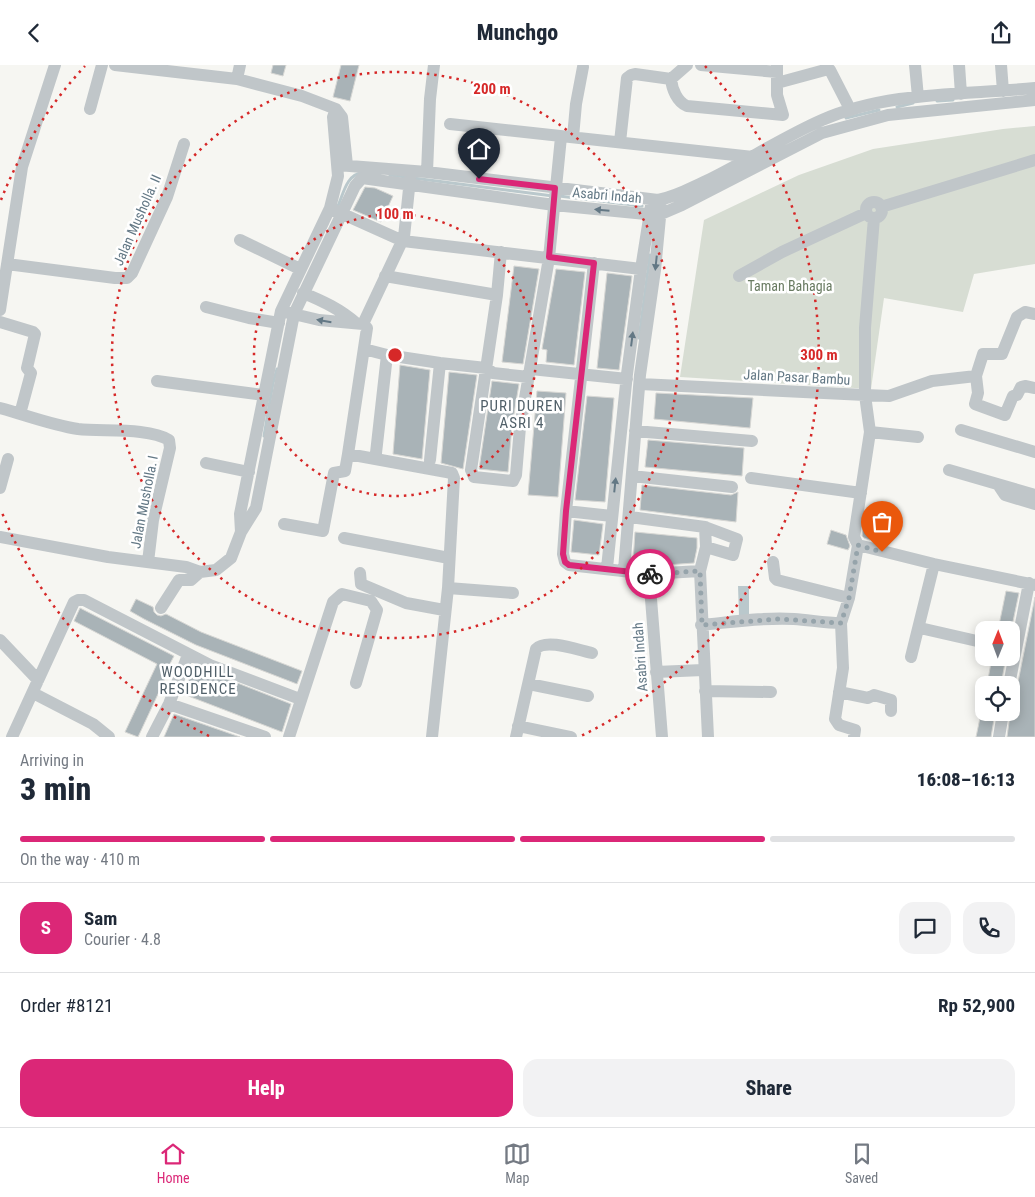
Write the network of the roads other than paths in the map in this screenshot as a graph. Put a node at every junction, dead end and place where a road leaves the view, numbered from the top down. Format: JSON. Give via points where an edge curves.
{"nodes":[{"id":1,"x":55,"y":65,"type":"edge"},
{"id":2,"x":102,"y":65,"type":"edge"},
{"id":3,"x":115,"y":65,"type":"edge"},
{"id":4,"x":240,"y":65,"type":"edge"},
{"id":5,"x":434,"y":65,"type":"edge"},
{"id":6,"x":687,"y":65,"type":"edge"},
{"id":7,"x":701,"y":65,"type":"edge"},
{"id":8,"x":915,"y":65,"type":"edge"},
{"id":9,"x":960,"y":65,"type":"edge"},
{"id":10,"x":1001,"y":65,"type":"edge"},
{"id":11,"x":582,"y":67,"type":"dead end"},
{"id":12,"x":182,"y":69,"type":"edge"},
{"id":13,"x":777,"y":74,"type":"edge"},
{"id":14,"x":237,"y":79,"type":"junction"},
{"id":15,"x":671,"y":79,"type":"junction"},
{"id":16,"x":1035,"y":88,"type":"edge"},
{"id":17,"x":1003,"y":91,"type":"junction"},
{"id":18,"x":961,"y":94,"type":"junction"},
{"id":19,"x":918,"y":97,"type":"junction"},
{"id":20,"x":1035,"y":100,"type":"edge"},
{"id":21,"x":887,"y":101,"type":"junction"},
{"id":22,"x":90,"y":109,"type":"dead end"},
{"id":23,"x":850,"y":109,"type":"junction"},
{"id":24,"x":783,"y":115,"type":"junction"},
{"id":25,"x":888,"y":115,"type":"junction"},
{"id":26,"x":450,"y":124,"type":"dead end"},
{"id":27,"x":799,"y":131,"type":"junction"},
{"id":28,"x":563,"y":137,"type":"junction"},
{"id":29,"x":620,"y":142,"type":"junction"},
{"id":30,"x":184,"y":144,"type":"dead end"},
{"id":31,"x":753,"y":157,"type":"junction"},
{"id":32,"x":1035,"y":160,"type":"edge"},
{"id":33,"x":342,"y":165,"type":"junction"},
{"id":34,"x":427,"y":172,"type":"junction"},
{"id":35,"x":410,"y":178,"type":"junction"},
{"id":36,"x":553,"y":195,"type":"junction"},
{"id":37,"x":657,"y":200,"type":"junction"},
{"id":38,"x":330,"y":208,"type":"junction"},
{"id":39,"x":342,"y":214,"type":"junction"},
{"id":40,"x":654,"y":214,"type":"junction"},
{"id":41,"x":870,"y":215,"type":"junction"},
{"id":42,"x":240,"y":240,"type":"dead end"},
{"id":43,"x":403,"y":241,"type":"junction"},
{"id":44,"x":501,"y":252,"type":"junction"},
{"id":45,"x":549,"y":257,"type":"junction"},
{"id":46,"x":594,"y":263,"type":"junction"},
{"id":47,"x":6,"y":264,"type":"junction"},
{"id":48,"x":300,"y":269,"type":"junction"},
{"id":49,"x":641,"y":269,"type":"junction"},
{"id":50,"x":739,"y":275,"type":"dead end"},
{"id":51,"x":385,"y":276,"type":"junction"},
{"id":52,"x":303,"y":293,"type":"junction"},
{"id":53,"x":497,"y":295,"type":"junction"},
{"id":54,"x":0,"y":307,"type":"edge"},
{"id":55,"x":206,"y":307,"type":"dead end"},
{"id":56,"x":1035,"y":314,"type":"edge"},
{"id":57,"x":285,"y":316,"type":"junction"},
{"id":58,"x":0,"y":321,"type":"edge"},
{"id":59,"x":359,"y":324,"type":"junction"},
{"id":60,"x":364,"y":349,"type":"junction"},
{"id":61,"x":387,"y":355,"type":"junction"},
{"id":62,"x":440,"y":363,"type":"junction"},
{"id":63,"x":486,"y":368,"type":"junction"},
{"id":64,"x":530,"y":373,"type":"junction"},
{"id":65,"x":976,"y":376,"type":"junction"},
{"id":66,"x":581,"y":378,"type":"junction"},
{"id":67,"x":633,"y":379,"type":"junction"},
{"id":68,"x":157,"y":381,"type":"dead end"},
{"id":69,"x":1035,"y":388,"type":"edge"},
{"id":70,"x":264,"y":395,"type":"junction"},
{"id":71,"x":865,"y":395,"type":"junction"},
{"id":72,"x":0,"y":408,"type":"edge"},
{"id":73,"x":20,"y":414,"type":"junction"},
{"id":74,"x":961,"y":430,"type":"dead end"},
{"id":75,"x":635,"y":431,"type":"junction"},
{"id":76,"x":870,"y":432,"type":"junction"},
{"id":77,"x":918,"y":437,"type":"dead end"},
{"id":78,"x":752,"y":441,"type":"dead end"},
{"id":79,"x":1035,"y":452,"type":"edge"},
{"id":80,"x":376,"y":453,"type":"dead end"},
{"id":81,"x":348,"y":454,"type":"junction"},
{"id":82,"x":8,"y":459,"type":"dead end"},
{"id":83,"x":430,"y":460,"type":"dead end"},
{"id":84,"x":206,"y":463,"type":"dead end"},
{"id":85,"x":949,"y":469,"type":"dead end"},
{"id":86,"x":249,"y":471,"type":"junction"},
{"id":87,"x":632,"y":476,"type":"junction"},
{"id":88,"x":751,"y":478,"type":"dead end"},
{"id":89,"x":997,"y":484,"type":"junction"},
{"id":90,"x":732,"y":487,"type":"dead end"},
{"id":91,"x":0,"y":488,"type":"edge"},
{"id":92,"x":861,"y":493,"type":"junction"},
{"id":93,"x":1035,"y":495,"type":"edge"},
{"id":94,"x":1035,"y":504,"type":"edge"},
{"id":95,"x":566,"y":511,"type":"junction"},
{"id":96,"x":612,"y":516,"type":"junction"},
{"id":97,"x":630,"y":517,"type":"junction"},
{"id":98,"x":284,"y":524,"type":"dead end"},
{"id":99,"x":705,"y":527,"type":"junction"},
{"id":100,"x":241,"y":532,"type":"junction"},
{"id":101,"x":0,"y":537,"type":"edge"},
{"id":102,"x":344,"y":538,"type":"dead end"},
{"id":103,"x":858,"y":545,"type":"junction"},
{"id":104,"x":706,"y":547,"type":"junction"},
{"id":105,"x":450,"y":559,"type":"junction"},
{"id":106,"x":148,"y":562,"type":"junction"},
{"id":107,"x":773,"y":562,"type":"dead end"},
{"id":108,"x":934,"y":563,"type":"junction"},
{"id":109,"x":607,"y":568,"type":"junction"},
{"id":110,"x":624,"y":570,"type":"junction"},
{"id":111,"x":700,"y":571,"type":"junction"},
{"id":112,"x":200,"y":572,"type":"junction"},
{"id":113,"x":360,"y":573,"type":"dead end"},
{"id":114,"x":649,"y":575,"type":"junction"},
{"id":115,"x":1032,"y":584,"type":"edge"},
{"id":116,"x":448,"y":587,"type":"junction"},
{"id":117,"x":512,"y":593,"type":"dead end"},
{"id":118,"x":849,"y":598,"type":"junction"},
{"id":119,"x":161,"y":608,"type":"dead end"},
{"id":120,"x":444,"y":610,"type":"junction"},
{"id":121,"x":841,"y":623,"type":"junction"},
{"id":122,"x":702,"y":625,"type":"junction"},
{"id":123,"x":920,"y":628,"type":"junction"},
{"id":124,"x":0,"y":640,"type":"edge"},
{"id":125,"x":975,"y":640,"type":"edge"},
{"id":126,"x":592,"y":653,"type":"dead end"},
{"id":127,"x":188,"y":655,"type":"junction"},
{"id":128,"x":912,"y":657,"type":"dead end"},
{"id":129,"x":704,"y":670,"type":"junction"},
{"id":130,"x":656,"y":672,"type":"junction"},
{"id":131,"x":1011,"y":676,"type":"edge"},
{"id":132,"x":38,"y":680,"type":"junction"},
{"id":133,"x":356,"y":683,"type":"dead end"},
{"id":134,"x":529,"y":684,"type":"junction"},
{"id":135,"x":705,"y":691,"type":"junction"},
{"id":136,"x":771,"y":692,"type":"dead end"},
{"id":137,"x":839,"y":692,"type":"junction"},
{"id":138,"x":32,"y":693,"type":"junction"},
{"id":139,"x":588,"y":696,"type":"dead end"},
{"id":140,"x":300,"y":699,"type":"junction"},
{"id":141,"x":169,"y":704,"type":"junction"},
{"id":142,"x":891,"y":711,"type":"dead end"},
{"id":143,"x":1002,"y":721,"type":"edge"},
{"id":144,"x":517,"y":732,"type":"edge"},
{"id":145,"x":12,"y":737,"type":"edge"},
{"id":146,"x":109,"y":737,"type":"edge"},
{"id":147,"x":152,"y":737,"type":"edge"},
{"id":148,"x":265,"y":737,"type":"edge"},
{"id":149,"x":289,"y":737,"type":"edge"},
{"id":150,"x":432,"y":737,"type":"edge"},
{"id":151,"x":571,"y":737,"type":"edge"},
{"id":152,"x":662,"y":737,"type":"edge"},
{"id":153,"x":708,"y":737,"type":"edge"},
{"id":154,"x":854,"y":737,"type":"edge"},
{"id":155,"x":999,"y":737,"type":"edge"}],
"edges":[{"from":1,"to":47,"type":"street","via":[[22,167]]},
{"from":2,"to":22,"type":"street"},
{"from":3,"to":12,"type":"street"},
{"from":4,"to":14,"type":"street"},
{"from":5,"to":34,"type":"street"},
{"from":6,"to":15,"type":"street"},
{"from":7,"to":13,"type":"street"},
{"from":8,"to":19,"type":"street"},
{"from":9,"to":18,"type":"street"},
{"from":10,"to":17,"type":"street"},
{"from":11,"to":28,"type":"street","via":[[576,104]]},
{"from":12,"to":14,"type":"street"},
{"from":13,"to":23,"type":"street","via":[[830,70]]},
{"from":13,"to":24,"type":"street","via":[[777,95]]},
{"from":14,"to":33,"type":"street","via":[[302,96],[336,109],[342,117]]},
{"from":15,"to":24,"type":"street","via":[[682,104],[687,106]]},
{"from":15,"to":29,"type":"street","via":[[635,75],[627,78]]},
{"from":16,"to":17,"type":"street"},
{"from":17,"to":18,"type":"street"},
{"from":18,"to":19,"type":"street"},
{"from":19,"to":21,"type":"street"},
{"from":20,"to":25,"type":"street"},
{"from":21,"to":23,"type":"street"},
{"from":21,"to":25,"type":"street"},
{"from":23,"to":27,"type":"street"},
{"from":24,"to":27,"type":"street"},
{"from":25,"to":40,"type":"street","via":[[822,133],[682,205]]},
{"from":26,"to":28,"type":"street"},
{"from":27,"to":31,"type":"street"},
{"from":28,"to":29,"type":"street"},
{"from":28,"to":36,"type":"street"},
{"from":29,"to":31,"type":"street"},
{"from":30,"to":47,"type":"street","name":"Jalan Musholla. II","via":[[166,197],[127,278]]},
{"from":31,"to":37,"type":"street","via":[[676,195]]},
{"from":32,"to":41,"type":"street","via":[[881,207],[871,203],[866,207]]},
{"from":33,"to":35,"type":"street"},
{"from":33,"to":38,"type":"street"},
{"from":34,"to":35,"type":"street"},
{"from":34,"to":36,"type":"street"},
{"from":35,"to":36,"type":"street","name":"Asabri Indah"},
{"from":35,"to":39,"type":"street","name":"Asabri Indah","via":[[362,179],[355,186]]},
{"from":35,"to":43,"type":"street"},
{"from":36,"to":37,"type":"street"},
{"from":40,"to":36,"type":"street","name":"Asabri Indah","one_way":true},
{"from":36,"to":45,"type":"street"},
{"from":37,"to":40,"type":"street"},
{"from":38,"to":39,"type":"street"},
{"from":38,"to":48,"type":"street"},
{"from":39,"to":43,"type":"street"},
{"from":39,"to":52,"type":"street"},
{"from":40,"to":49,"type":"street"},
{"from":40,"to":67,"type":"street","one_way":true,"via":[[655,270]]},
{"from":41,"to":50,"type":"street","via":[[782,252]]},
{"from":41,"to":71,"type":"street"},
{"from":42,"to":48,"type":"street"},
{"from":43,"to":44,"type":"street"},
{"from":43,"to":51,"type":"street"},
{"from":44,"to":45,"type":"street"},
{"from":44,"to":53,"type":"street"},
{"from":45,"to":46,"type":"street"},
{"from":45,"to":64,"type":"street"},
{"from":46,"to":49,"type":"street"},
{"from":46,"to":66,"type":"street"},
{"from":47,"to":54,"type":"street"},
{"from":48,"to":57,"type":"street"},
{"from":67,"to":49,"type":"street","one_way":true},
{"from":51,"to":53,"type":"street"},
{"from":51,"to":59,"type":"street"},
{"from":52,"to":57,"type":"street"},
{"from":52,"to":59,"type":"street","via":[[329,304]]},
{"from":53,"to":63,"type":"street"},
{"from":55,"to":57,"type":"street","via":[[249,318]]},
{"from":56,"to":65,"type":"street","via":[[1025,312],[1019,315],[1002,354],[983,354]]},
{"from":59,"to":57,"type":"street","one_way":true},
{"from":57,"to":70,"type":"street"},
{"from":57,"to":100,"type":"street","via":[[256,508]]},
{"from":58,"to":73,"type":"street","via":[[35,334],[27,368],[31,373]]},
{"from":59,"to":60,"type":"street","via":[[367,331]]},
{"from":60,"to":61,"type":"street","name":"Jalan Pasar Bambu"},
{"from":60,"to":81,"type":"street"},
{"from":61,"to":62,"type":"street","name":"Jalan Pasar Bambu"},
{"from":61,"to":80,"type":"street"},
{"from":62,"to":63,"type":"street","name":"Jalan Pasar Bambu"},
{"from":62,"to":83,"type":"street"},
{"from":63,"to":64,"type":"street","name":"Jalan Pasar Bambu","via":[[493,373]]},
{"from":63,"to":64,"type":"street","via":[[471,470],[474,477],[515,479]]},
{"from":64,"to":66,"type":"street","name":"Jalan Pasar Bambu"},
{"from":65,"to":69,"type":"street","via":[[978,393],[974,404],[1006,415],[1012,396],[1017,395],[1021,387]]},
{"from":65,"to":71,"type":"street","via":[[932,381],[889,396]]},
{"from":66,"to":67,"type":"street","name":"Jalan Pasar Bambu"},
{"from":66,"to":95,"type":"street"},
{"from":67,"to":71,"type":"street","name":"Jalan Pasar Bambu"},
{"from":67,"to":75,"type":"street"},
{"from":96,"to":67,"type":"street","one_way":true},
{"from":68,"to":70,"type":"street"},
{"from":70,"to":86,"type":"street"},
{"from":71,"to":76,"type":"street","name":"Jalan Pasar Bambu"},
{"from":72,"to":73,"type":"street","name":"Jalan Musholla. I"},
{"from":73,"to":106,"type":"street","name":"Jalan Musholla. I","via":[[78,429],[162,436],[169,440]]},
{"from":74,"to":79,"type":"street"},
{"from":75,"to":78,"type":"street"},
{"from":75,"to":87,"type":"street"},
{"from":76,"to":77,"type":"street"},
{"from":76,"to":92,"type":"street","name":"Jalan Pasar Bambu"},
{"from":81,"to":98,"type":"street","via":[[345,471],[334,473],[323,531]]},
{"from":81,"to":105,"type":"street","via":[[452,473]]},
{"from":82,"to":91,"type":"street"},
{"from":84,"to":86,"type":"street"},
{"from":85,"to":89,"type":"street"},
{"from":86,"to":100,"type":"street","via":[[240,514]]},
{"from":87,"to":90,"type":"street"},
{"from":87,"to":97,"type":"street"},
{"from":88,"to":92,"type":"street"},
{"from":89,"to":93,"type":"street"},
{"from":89,"to":94,"type":"street","via":[[1004,495]]},
{"from":92,"to":103,"type":"street","name":"Jalan Pasar Bambu","via":[[854,537]]},
{"from":95,"to":96,"type":"street"},
{"from":95,"to":109,"type":"street","via":[[565,562]]},
{"from":96,"to":109,"type":"street"},
{"from":97,"to":99,"type":"street"},
{"from":97,"to":110,"type":"street"},
{"from":99,"to":104,"type":"street"},
{"from":99,"to":104,"type":"street","via":[[737,539],[733,555]]},
{"from":100,"to":112,"type":"street","via":[[231,558],[216,570]]},
{"from":101,"to":106,"type":"street"},
{"from":102,"to":105,"type":"street"},
{"from":103,"to":108,"type":"street"},
{"from":103,"to":118,"type":"street","name":"Jalan Pasar Bambu"},
{"from":104,"to":111,"type":"street"},
{"from":105,"to":116,"type":"street"},
{"from":106,"to":112,"type":"street"},
{"from":107,"to":118,"type":"street","via":[[777,580]]},
{"from":108,"to":115,"type":"street"},
{"from":108,"to":123,"type":"street"},
{"from":109,"to":110,"type":"street"},
{"from":110,"to":114,"type":"street"},
{"from":111,"to":114,"type":"street"},
{"from":111,"to":122,"type":"street"},
{"from":112,"to":119,"type":"street","via":[[190,580],[179,580]]},
{"from":113,"to":120,"type":"street","via":[[362,584],[406,603]]},
{"from":114,"to":130,"type":"street","name":"Asabri Indah"},
{"from":115,"to":131,"type":"street"},
{"from":116,"to":117,"type":"street"},
{"from":116,"to":120,"type":"street"},
{"from":118,"to":121,"type":"street","name":"Jalan Pasar Bambu"},
{"from":120,"to":150,"type":"street"},
{"from":121,"to":122,"type":"street","via":[[786,619]]},
{"from":121,"to":137,"type":"street","via":[[843,668]]},
{"from":122,"to":129,"type":"street"},
{"from":123,"to":125,"type":"street"},
{"from":123,"to":128,"type":"street"},
{"from":124,"to":132,"type":"street"},
{"from":126,"to":134,"type":"street","via":[[548,643],[539,645]]},
{"from":127,"to":132,"type":"street","via":[[84,600],[78,600],[74,602]]},
{"from":127,"to":140,"type":"street"},
{"from":127,"to":141,"type":"street"},
{"from":129,"to":130,"type":"street"},
{"from":129,"to":135,"type":"street"},
{"from":130,"to":152,"type":"street","name":"Asabri Indah"},
{"from":132,"to":138,"type":"street"},
{"from":133,"to":140,"type":"street","via":[[377,610],[371,601],[342,594],[332,602]]},
{"from":134,"to":139,"type":"street"},
{"from":134,"to":144,"type":"street"},
{"from":135,"to":136,"type":"street"},
{"from":135,"to":153,"type":"street"},
{"from":137,"to":142,"type":"street","via":[[891,700]]},
{"from":137,"to":154,"type":"street","via":[[835,719],[840,725],[855,730]]},
{"from":138,"to":145,"type":"street"},
{"from":138,"to":146,"type":"street","via":[[93,724]]},
{"from":140,"to":149,"type":"street"},
{"from":141,"to":147,"type":"street"},
{"from":141,"to":148,"type":"street"},
{"from":143,"to":155,"type":"street"},
{"from":144,"to":151,"type":"street"}]}
